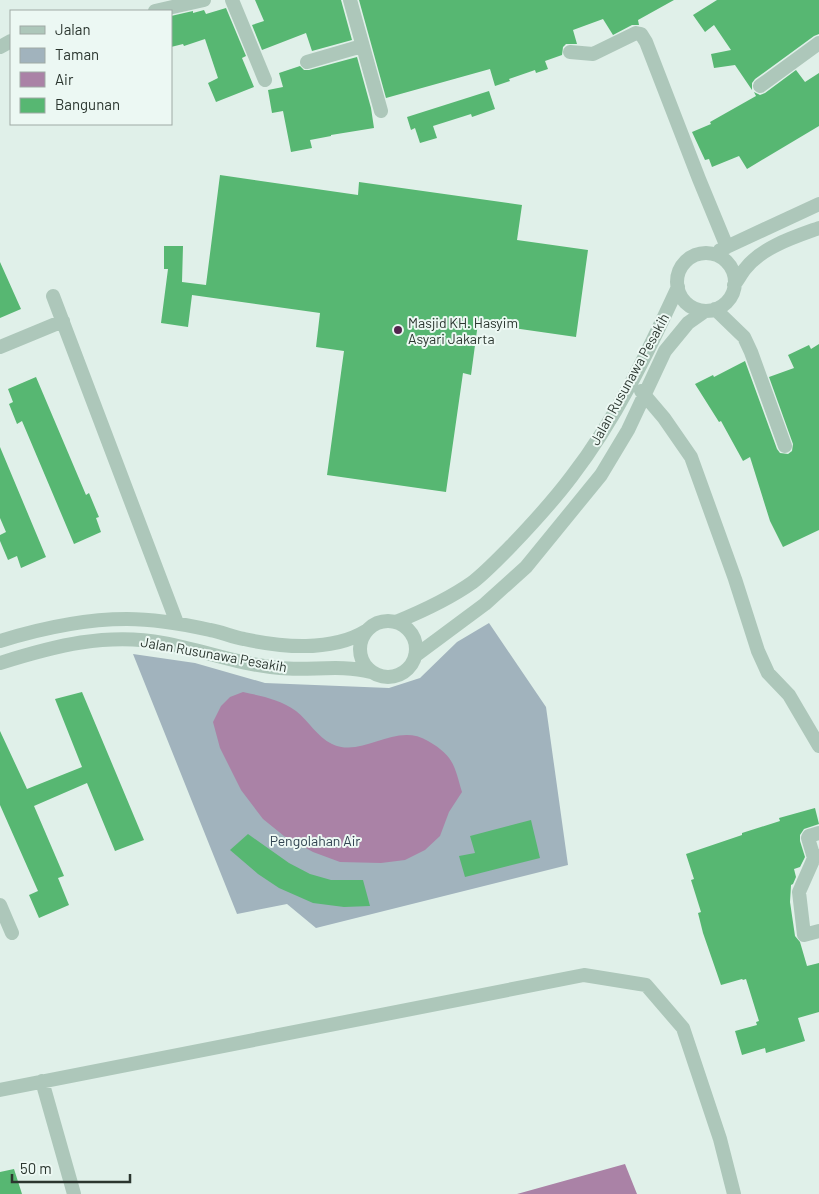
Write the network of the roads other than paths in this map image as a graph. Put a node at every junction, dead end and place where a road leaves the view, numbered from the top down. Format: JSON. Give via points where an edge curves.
{"nodes":[{"id":1,"x":204,"y":0,"type":"edge"},
{"id":2,"x":232,"y":0,"type":"edge"},
{"id":3,"x":350,"y":0,"type":"edge"},
{"id":4,"x":159,"y":10,"type":"edge"},
{"id":5,"x":819,"y":43,"type":"edge"},
{"id":6,"x":362,"y":46,"type":"junction"},
{"id":7,"x":570,"y":52,"type":"dead end"},
{"id":8,"x":307,"y":62,"type":"dead end"},
{"id":9,"x":265,"y":80,"type":"dead end"},
{"id":10,"x":760,"y":86,"type":"dead end"},
{"id":11,"x":381,"y":111,"type":"dead end"},
{"id":12,"x":819,"y":204,"type":"edge"},
{"id":13,"x":819,"y":228,"type":"edge"},
{"id":14,"x":727,"y":246,"type":"junction"},
{"id":15,"x":712,"y":254,"type":"junction"},
{"id":16,"x":734,"y":285,"type":"junction"},
{"id":17,"x":678,"y":287,"type":"junction"},
{"id":18,"x":53,"y":296,"type":"dead end"},
{"id":19,"x":710,"y":310,"type":"junction"},
{"id":20,"x":63,"y":321,"type":"junction"},
{"id":21,"x":0,"y":348,"type":"edge"},
{"id":22,"x":630,"y":382,"type":"junction"},
{"id":23,"x":645,"y":395,"type":"junction"},
{"id":24,"x":785,"y":446,"type":"dead end"},
{"id":25,"x":396,"y":622,"type":"junction"},
{"id":26,"x":176,"y":623,"type":"junction"},
{"id":27,"x":366,"y":631,"type":"junction"},
{"id":28,"x":0,"y":641,"type":"edge"},
{"id":29,"x":415,"y":656,"type":"junction"},
{"id":30,"x":0,"y":663,"type":"edge"},
{"id":31,"x":370,"y":672,"type":"junction"},
{"id":32,"x":819,"y":746,"type":"edge"},
{"id":33,"x":819,"y":833,"type":"edge"},
{"id":34,"x":816,"y":857,"type":"edge"},
{"id":35,"x":0,"y":905,"type":"edge"},
{"id":36,"x":819,"y":931,"type":"edge"},
{"id":37,"x":12,"y":933,"type":"dead end"},
{"id":38,"x":42,"y":1081,"type":"junction"},
{"id":39,"x":0,"y":1090,"type":"edge"},
{"id":40,"x":74,"y":1194,"type":"edge"},
{"id":41,"x":734,"y":1194,"type":"edge"}],
"edges":[{"from":1,"to":4,"type":"street"},
{"from":2,"to":9,"type":"street"},
{"from":3,"to":6,"type":"street"},
{"from":5,"to":10,"type":"street"},
{"from":6,"to":8,"type":"street"},
{"from":6,"to":11,"type":"street"},
{"from":7,"to":14,"type":"street","via":[[593,54],[636,33],[641,34]]},
{"from":12,"to":14,"type":"street"},
{"from":13,"to":16,"type":"street","via":[[753,260]]},
{"from":14,"to":15,"type":"street"},
{"from":15,"to":16,"type":"street","via":[[723,258],[730,267]]},
{"from":15,"to":17,"type":"street","via":[[689,258],[679,271]]},
{"from":16,"to":19,"type":"street","via":[[728,300]]},
{"from":17,"to":19,"type":"street","via":[[689,305]]},
{"from":17,"to":22,"type":"street","name":"Jalan Rusunawa Pesakih"},
{"from":18,"to":20,"type":"street"},
{"from":19,"to":23,"type":"street","name":"Jalan Rusunawa Pesakih","via":[[688,323],[665,352]]},
{"from":19,"to":24,"type":"street","via":[[744,337]]},
{"from":20,"to":21,"type":"street"},
{"from":20,"to":26,"type":"street"},
{"from":22,"to":23,"type":"street"},
{"from":22,"to":25,"type":"street","name":"Jalan Rusunawa Pesakih","via":[[573,476],[530,527],[475,581],[430,609]]},
{"from":23,"to":29,"type":"street","name":"Jalan Rusunawa Pesakih","via":[[601,475],[526,567],[484,604]]},
{"from":23,"to":32,"type":"street","via":[[691,457],[758,651],[768,673],[789,695]]},
{"from":25,"to":27,"type":"street","via":[[383,621]]},
{"from":25,"to":29,"type":"street","via":[[414,638]]},
{"from":26,"to":27,"type":"street","name":"Jalan Rusunawa Pesakih","via":[[280,645],[344,642]]},
{"from":26,"to":28,"type":"street","name":"Jalan Rusunawa Pesakih","via":[[128,619],[78,622]]},
{"from":27,"to":31,"type":"street","via":[[359,648],[360,657]]},
{"from":29,"to":31,"type":"street","via":[[409,668],[397,676],[383,678]]},
{"from":30,"to":31,"type":"street","name":"Jalan Rusunawa Pesakih","via":[[82,641],[137,640],[164,642],[279,668],[346,668]]},
{"from":33,"to":34,"type":"street","via":[[808,838]]},
{"from":34,"to":36,"type":"street","via":[[798,892],[804,935]]},
{"from":35,"to":37,"type":"street"},
{"from":38,"to":39,"type":"street"},
{"from":38,"to":40,"type":"street"},
{"from":38,"to":41,"type":"street","via":[[584,975],[646,985],[683,1028],[720,1139]]}]}
